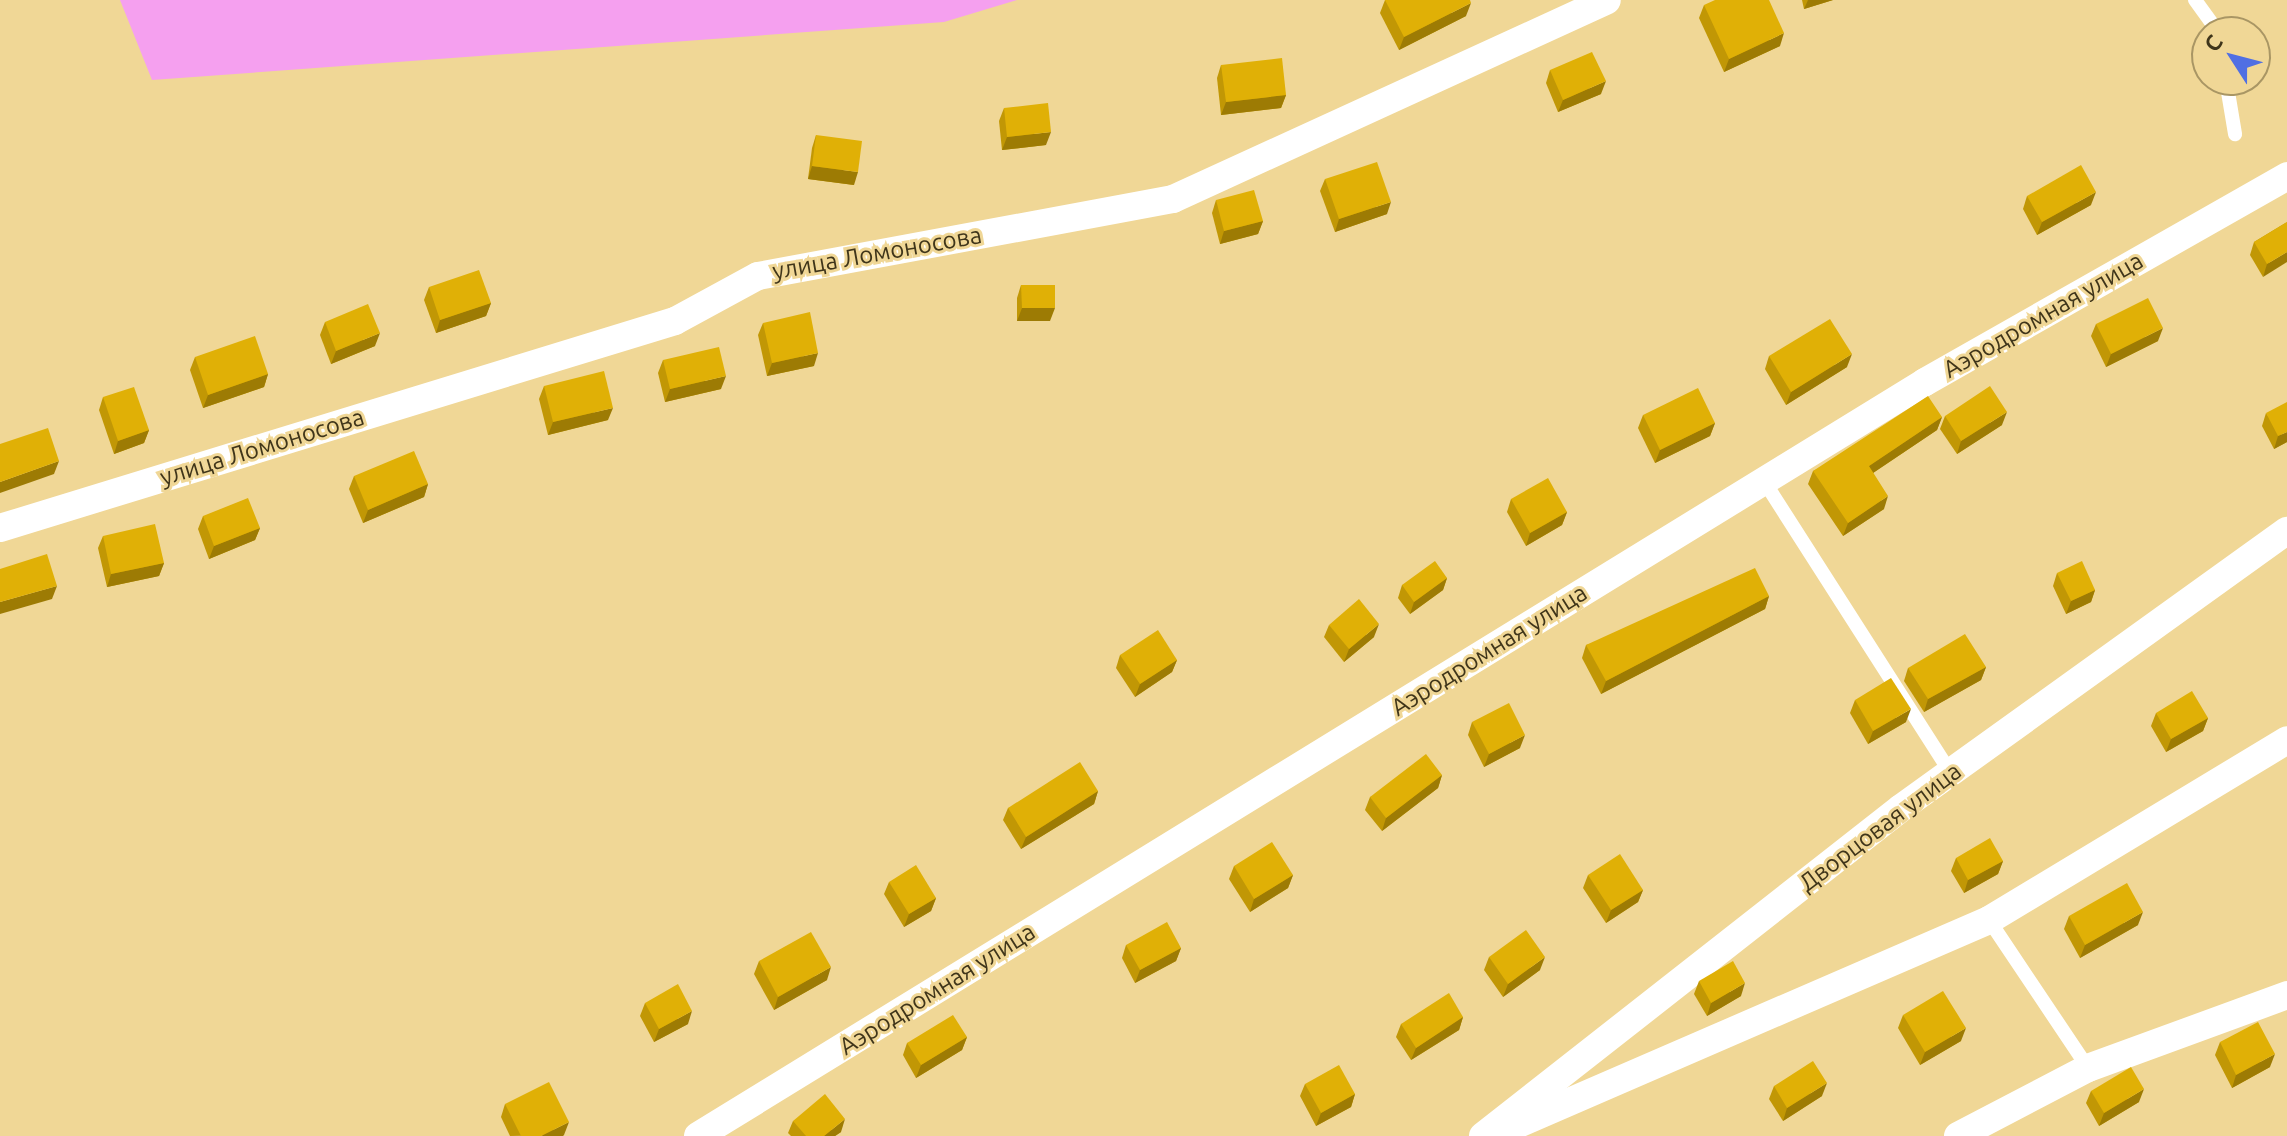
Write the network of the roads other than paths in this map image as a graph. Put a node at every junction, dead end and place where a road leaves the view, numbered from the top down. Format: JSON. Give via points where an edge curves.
{"nodes":[{"id":1,"x":1607,"y":0,"type":"edge"},
{"id":2,"x":2229,"y":96,"type":"edge"},
{"id":3,"x":2235,"y":134,"type":"dead end"},
{"id":4,"x":2287,"y":176,"type":"edge"},
{"id":5,"x":1764,"y":481,"type":"junction"},
{"id":6,"x":0,"y":528,"type":"edge"},
{"id":7,"x":2287,"y":531,"type":"edge"},
{"id":8,"x":2287,"y":740,"type":"edge"},
{"id":9,"x":1951,"y":773,"type":"junction"},
{"id":10,"x":1989,"y":920,"type":"junction"},
{"id":11,"x":2287,"y":995,"type":"edge"},
{"id":12,"x":2088,"y":1068,"type":"junction"},
{"id":13,"x":698,"y":1136,"type":"edge"},
{"id":14,"x":1483,"y":1136,"type":"edge"},
{"id":15,"x":1492,"y":1136,"type":"edge"},
{"id":16,"x":1958,"y":1136,"type":"edge"}],
"edges":[{"from":1,"to":6,"type":"street","name":"улица Ломоносова","via":[[1173,199],[758,276],[675,321]]},
{"from":2,"to":3,"type":"lane"},
{"from":4,"to":5,"type":"street","name":"Аэродромная улица"},
{"from":5,"to":9,"type":"lane"},
{"from":5,"to":13,"type":"street","name":"Аэродромная улица"},
{"from":7,"to":9,"type":"street","name":"Дворцовая улица"},
{"from":8,"to":10,"type":"street"},
{"from":9,"to":14,"type":"street","name":"Дворцовая улица"},
{"from":10,"to":12,"type":"lane"},
{"from":10,"to":15,"type":"street"},
{"from":11,"to":12,"type":"street"},
{"from":12,"to":16,"type":"street"}]}
